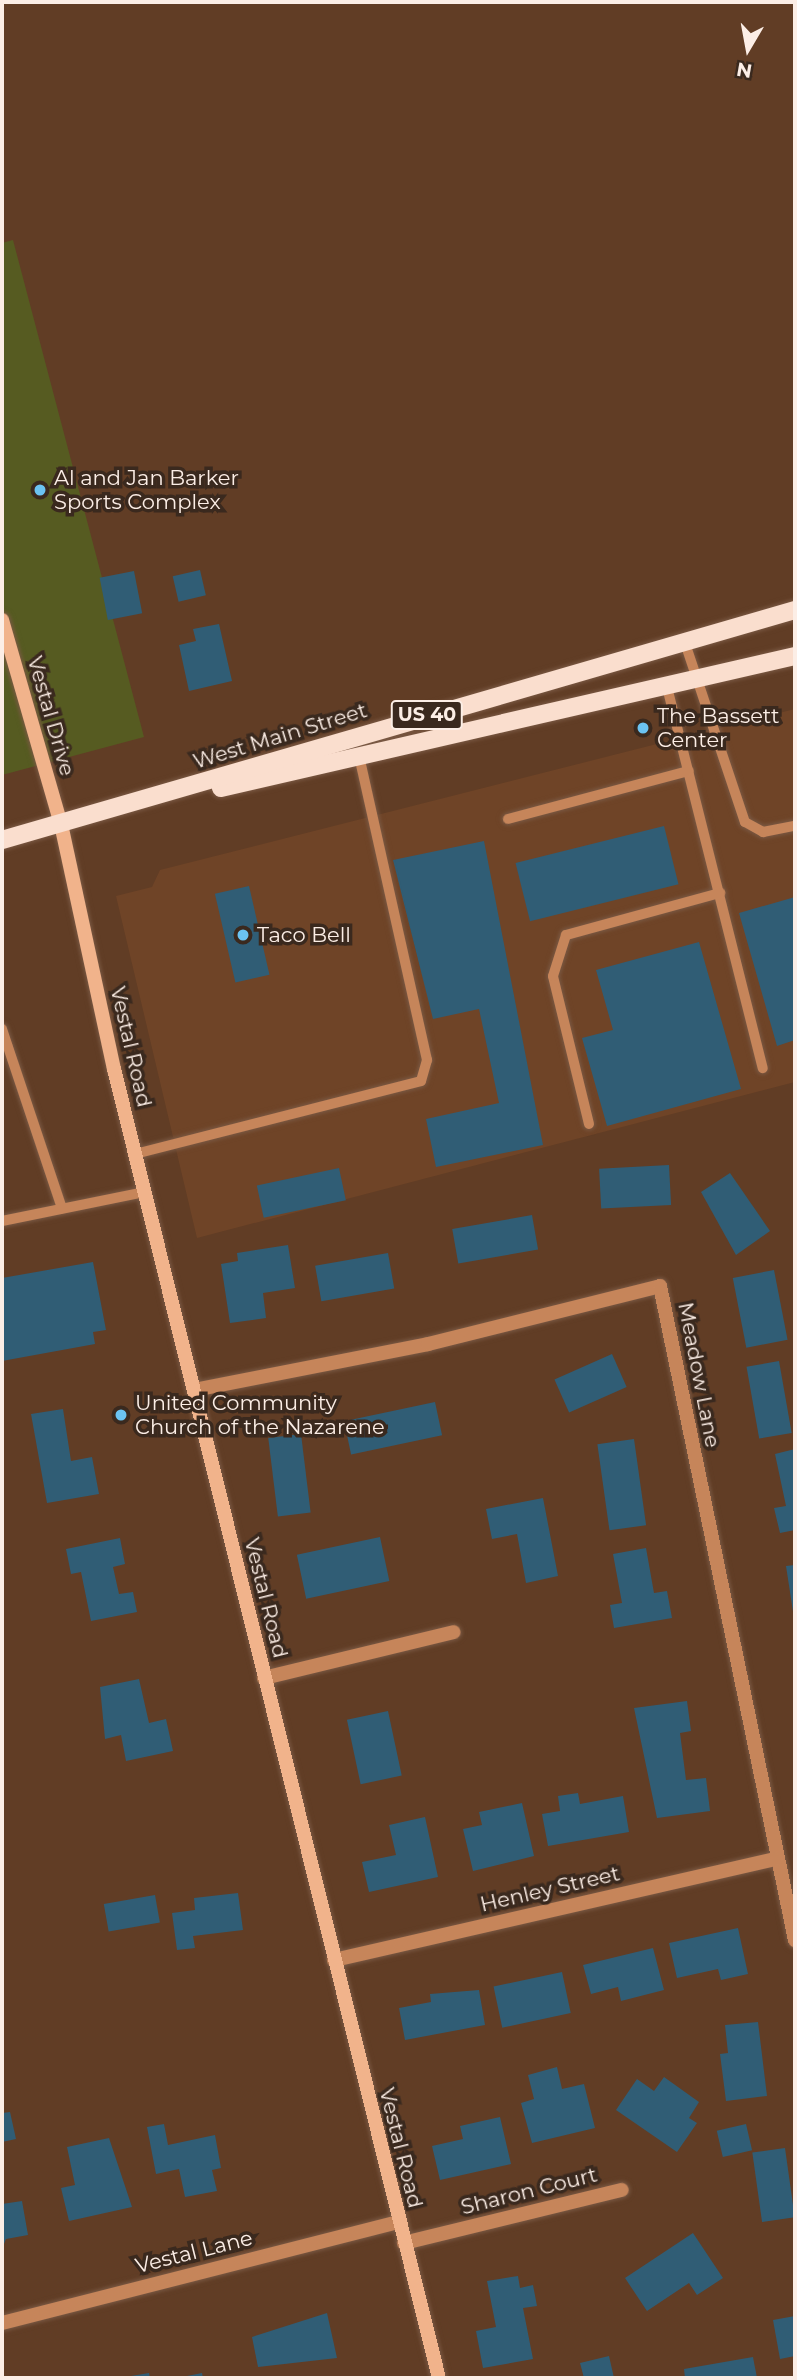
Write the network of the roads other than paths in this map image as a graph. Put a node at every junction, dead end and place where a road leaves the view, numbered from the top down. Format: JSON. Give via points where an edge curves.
{"nodes":[{"id":1,"x":795,"y":610,"type":"edge"},
{"id":2,"x":2,"y":620,"type":"edge"},
{"id":3,"x":684,"y":640,"type":"junction"},
{"id":4,"x":795,"y":656,"type":"edge"},
{"id":5,"x":696,"y":680,"type":"junction"},
{"id":6,"x":667,"y":687,"type":"junction"},
{"id":7,"x":359,"y":757,"type":"junction"},
{"id":8,"x":689,"y":771,"type":"junction"},
{"id":9,"x":508,"y":819,"type":"dead end"},
{"id":10,"x":61,"y":824,"type":"junction"},
{"id":11,"x":795,"y":827,"type":"edge"},
{"id":12,"x":2,"y":840,"type":"edge"},
{"id":13,"x":720,"y":893,"type":"junction"},
{"id":14,"x":2,"y":1029,"type":"edge"},
{"id":15,"x":15,"y":1068,"type":"junction"},
{"id":16,"x":763,"y":1068,"type":"dead end"},
{"id":17,"x":2,"y":1071,"type":"edge"},
{"id":18,"x":590,"y":1125,"type":"dead end"},
{"id":19,"x":135,"y":1154,"type":"junction"},
{"id":20,"x":144,"y":1192,"type":"junction"},
{"id":21,"x":62,"y":1208,"type":"junction"},
{"id":22,"x":2,"y":1221,"type":"edge"},
{"id":23,"x":194,"y":1390,"type":"junction"},
{"id":24,"x":454,"y":1632,"type":"dead end"},
{"id":25,"x":264,"y":1678,"type":"junction"},
{"id":26,"x":776,"y":1859,"type":"junction"},
{"id":27,"x":795,"y":1940,"type":"edge"},
{"id":28,"x":334,"y":1960,"type":"junction"},
{"id":29,"x":622,"y":2190,"type":"dead end"},
{"id":30,"x":398,"y":2222,"type":"junction"},
{"id":31,"x":404,"y":2243,"type":"junction"},
{"id":32,"x":2,"y":2323,"type":"edge"},
{"id":33,"x":439,"y":2378,"type":"edge"}],
"edges":[{"from":1,"to":3,"type":"main road","name":"West Main Street","number":"US 40"},
{"from":2,"to":10,"type":"street","name":"Vestal Drive"},
{"from":3,"to":5,"type":"lane"},
{"from":3,"to":10,"type":"main road","name":"West Main Street","number":"US 40"},
{"from":4,"to":5,"type":"main road","name":"West Main Street","number":"US 40"},
{"from":5,"to":6,"type":"main road","name":"West Main Street","number":"US 40"},
{"from":5,"to":11,"type":"lane","via":[[746,822],[763,832]]},
{"from":6,"to":7,"type":"main road","name":"West Main Street","number":"US 40"},
{"from":6,"to":8,"type":"lane"},
{"from":7,"to":10,"type":"main road","name":"West Main Street","number":"US 40"},
{"from":7,"to":19,"type":"lane","via":[[427,1060],[421,1081]]},
{"from":8,"to":9,"type":"lane"},
{"from":8,"to":13,"type":"lane"},
{"from":10,"to":12,"type":"main road","name":"West Main Street","number":"US 40"},
{"from":10,"to":19,"type":"street","name":"Vestal Road"},
{"from":13,"to":16,"type":"lane"},
{"from":13,"to":18,"type":"lane","via":[[566,935],[553,976]]},
{"from":14,"to":15,"type":"lane"},
{"from":15,"to":17,"type":"lane"},
{"from":15,"to":21,"type":"lane"},
{"from":19,"to":20,"type":"street","name":"Vestal Road"},
{"from":20,"to":21,"type":"lane"},
{"from":20,"to":23,"type":"street","name":"Vestal Road"},
{"from":21,"to":22,"type":"lane"},
{"from":23,"to":25,"type":"street","name":"Vestal Road"},
{"from":23,"to":26,"type":"street","name":"Meadow Lane","via":[[428,1344],[660,1286]]},
{"from":24,"to":25,"type":"street"},
{"from":25,"to":28,"type":"street","name":"Vestal Road"},
{"from":26,"to":27,"type":"street","name":"Meadow Lane"},
{"from":26,"to":28,"type":"street","name":"Henley Street"},
{"from":28,"to":30,"type":"street","name":"Vestal Road"},
{"from":29,"to":31,"type":"street","name":"Sharon Court"},
{"from":30,"to":31,"type":"street","name":"Vestal Road"},
{"from":30,"to":32,"type":"street","name":"Vestal Lane"},
{"from":31,"to":33,"type":"street","name":"Vestal Road"}]}
